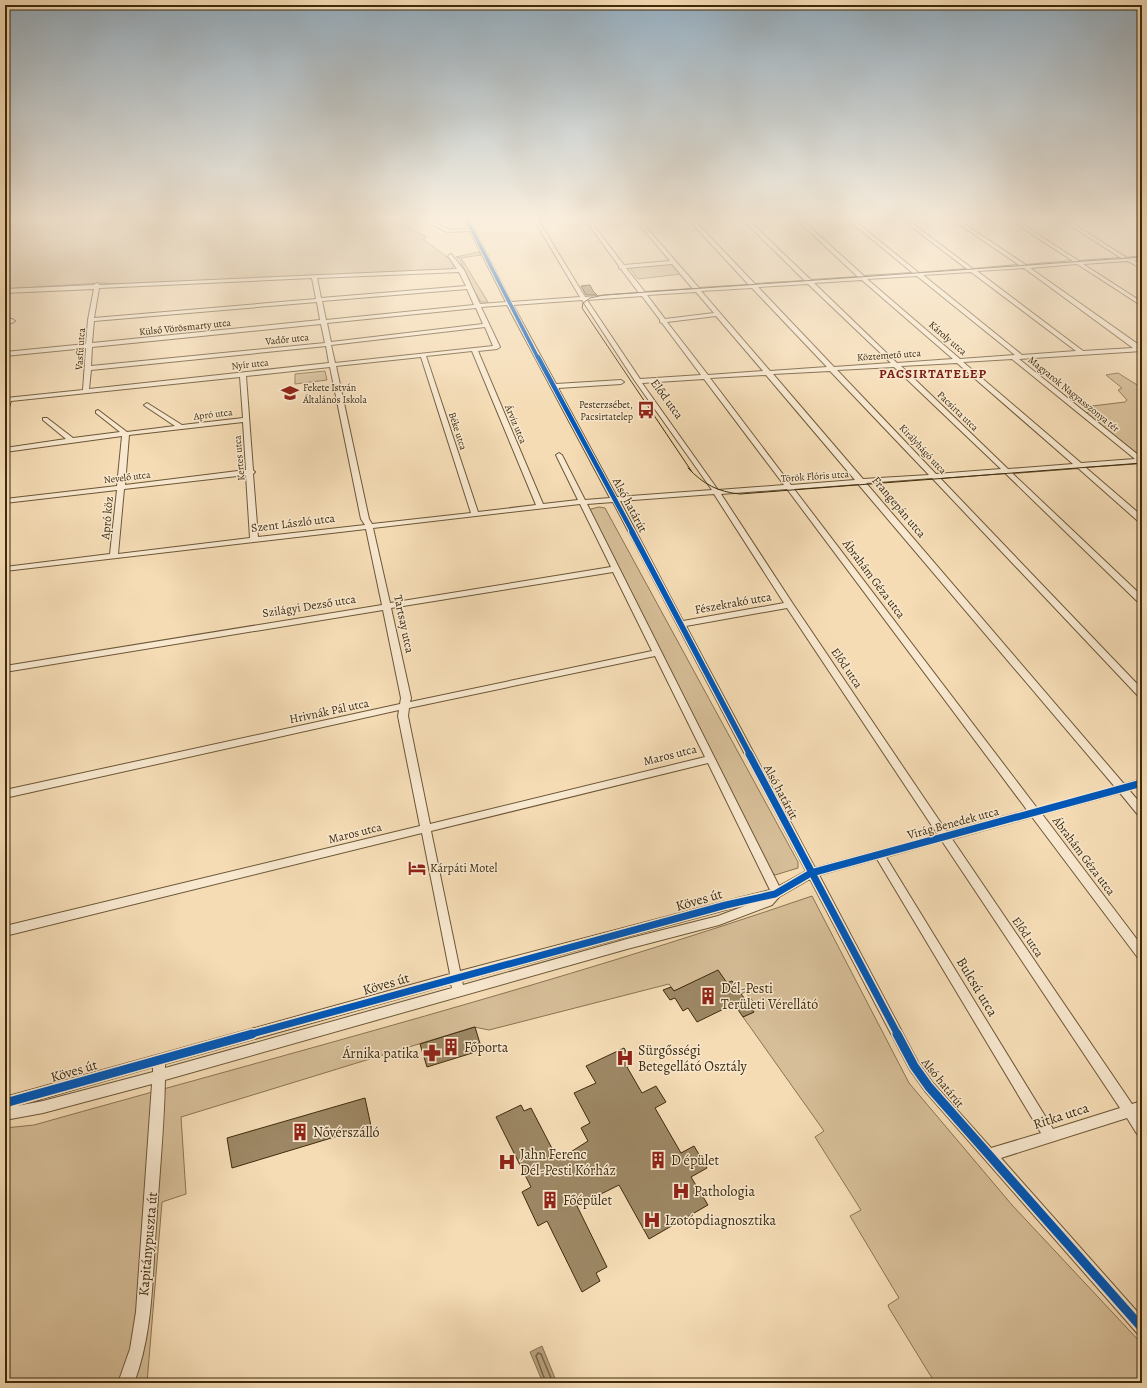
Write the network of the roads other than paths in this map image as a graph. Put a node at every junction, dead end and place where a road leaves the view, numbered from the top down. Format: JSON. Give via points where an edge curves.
{"nodes":[{"id":1,"x":157,"y":283,"type":"edge"},
{"id":2,"x":315,"y":283,"type":"edge"},
{"id":3,"x":467,"y":283,"type":"edge"},
{"id":4,"x":499,"y":283,"type":"edge"},
{"id":5,"x":574,"y":283,"type":"edge"},
{"id":6,"x":633,"y":283,"type":"edge"},
{"id":7,"x":692,"y":283,"type":"edge"},
{"id":8,"x":753,"y":283,"type":"edge"},
{"id":9,"x":799,"y":283,"type":"edge"},
{"id":10,"x":810,"y":283,"type":"edge"},
{"id":11,"x":869,"y":283,"type":"edge"},
{"id":12,"x":930,"y":283,"type":"edge"},
{"id":13,"x":988,"y":283,"type":"edge"},
{"id":14,"x":1047,"y":283,"type":"edge"},
{"id":15,"x":1109,"y":283,"type":"edge"},
{"id":16,"x":97,"y":285,"type":"junction"},
{"id":17,"x":468,"y":286,"type":"junction"},
{"id":18,"x":756,"y":286,"type":"junction"},
{"id":19,"x":5,"y":291,"type":"edge"},
{"id":20,"x":699,"y":291,"type":"junction"},
{"id":21,"x":643,"y":295,"type":"junction"},
{"id":22,"x":318,"y":299,"type":"junction"},
{"id":23,"x":584,"y":299,"type":"junction"},
{"id":24,"x":510,"y":304,"type":"junction"},
{"id":25,"x":1142,"y":304,"type":"edge"},
{"id":26,"x":477,"y":306,"type":"junction"},
{"id":27,"x":718,"y":314,"type":"junction"},
{"id":28,"x":91,"y":320,"type":"junction"},
{"id":29,"x":5,"y":321,"type":"edge"},
{"id":30,"x":12,"y":321,"type":"dead end"},
{"id":31,"x":662,"y":321,"type":"junction"},
{"id":32,"x":323,"y":322,"type":"junction"},
{"id":33,"x":487,"y":325,"type":"junction"},
{"id":34,"x":328,"y":344,"type":"junction"},
{"id":35,"x":90,"y":345,"type":"junction"},
{"id":36,"x":474,"y":349,"type":"junction"},
{"id":37,"x":1140,"y":349,"type":"edge"},
{"id":38,"x":1082,"y":353,"type":"junction"},
{"id":39,"x":5,"y":354,"type":"edge"},
{"id":40,"x":423,"y":355,"type":"junction"},
{"id":41,"x":1020,"y":356,"type":"junction"},
{"id":42,"x":1013,"y":357,"type":"junction"},
{"id":43,"x":958,"y":360,"type":"junction"},
{"id":44,"x":333,"y":365,"type":"junction"},
{"id":45,"x":896,"y":365,"type":"junction"},
{"id":46,"x":88,"y":368,"type":"junction"},
{"id":47,"x":834,"y":369,"type":"junction"},
{"id":48,"x":770,"y":373,"type":"junction"},
{"id":49,"x":243,"y":374,"type":"junction"},
{"id":50,"x":705,"y":377,"type":"junction"},
{"id":51,"x":620,"y":382,"type":"dead end"},
{"id":52,"x":638,"y":382,"type":"junction"},
{"id":53,"x":554,"y":386,"type":"junction"},
{"id":54,"x":86,"y":390,"type":"junction"},
{"id":55,"x":6,"y":399,"type":"edge"},
{"id":56,"x":147,"y":405,"type":"dead end"},
{"id":57,"x":5,"y":410,"type":"edge"},
{"id":58,"x":98,"y":412,"type":"dead end"},
{"id":59,"x":45,"y":419,"type":"dead end"},
{"id":60,"x":246,"y":420,"type":"junction"},
{"id":61,"x":182,"y":428,"type":"junction"},
{"id":62,"x":126,"y":434,"type":"junction"},
{"id":63,"x":72,"y":440,"type":"junction"},
{"id":64,"x":5,"y":450,"type":"edge"},
{"id":65,"x":559,"y":455,"type":"dead end"},
{"id":66,"x":1141,"y":461,"type":"edge"},
{"id":67,"x":1080,"y":465,"type":"junction"},
{"id":68,"x":1007,"y":471,"type":"junction"},
{"id":69,"x":251,"y":472,"type":"junction"},
{"id":70,"x":935,"y":477,"type":"junction"},
{"id":71,"x":862,"y":482,"type":"junction"},
{"id":72,"x":120,"y":487,"type":"junction"},
{"id":73,"x":790,"y":488,"type":"junction"},
{"id":74,"x":717,"y":493,"type":"junction"},
{"id":75,"x":615,"y":500,"type":"junction"},
{"id":76,"x":5,"y":501,"type":"edge"},
{"id":77,"x":583,"y":502,"type":"junction"},
{"id":78,"x":540,"y":506,"type":"junction"},
{"id":79,"x":475,"y":514,"type":"junction"},
{"id":80,"x":1142,"y":520,"type":"edge"},
{"id":81,"x":368,"y":526,"type":"junction"},
{"id":82,"x":254,"y":540,"type":"junction"},
{"id":83,"x":114,"y":556,"type":"junction"},
{"id":84,"x":5,"y":569,"type":"edge"},
{"id":85,"x":616,"y":569,"type":"junction"},
{"id":86,"x":1142,"y":601,"type":"edge"},
{"id":87,"x":789,"y":605,"type":"junction"},
{"id":88,"x":386,"y":606,"type":"junction"},
{"id":89,"x":681,"y":624,"type":"junction"},
{"id":90,"x":658,"y":653,"type":"junction"},
{"id":91,"x":5,"y":669,"type":"edge"},
{"id":92,"x":1142,"y":695,"type":"edge"},
{"id":93,"x":405,"y":706,"type":"junction"},
{"id":94,"x":711,"y":759,"type":"junction"},
{"id":95,"x":1142,"y":783,"type":"edge"},
{"id":96,"x":1122,"y":789,"type":"junction"},
{"id":97,"x":5,"y":794,"type":"edge"},
{"id":98,"x":1142,"y":812,"type":"edge"},
{"id":99,"x":1034,"y":813,"type":"junction"},
{"id":100,"x":426,"y":829,"type":"junction"},
{"id":101,"x":944,"y":836,"type":"junction"},
{"id":102,"x":879,"y":854,"type":"junction"},
{"id":103,"x":811,"y":873,"type":"junction"},
{"id":104,"x":776,"y":894,"type":"junction"},
{"id":105,"x":687,"y":922,"type":"junction"},
{"id":106,"x":5,"y":931,"type":"edge"},
{"id":107,"x":1142,"y":955,"type":"edge"},
{"id":108,"x":456,"y":978,"type":"junction"},
{"id":109,"x":458,"y":992,"type":"junction"},
{"id":110,"x":439,"y":997,"type":"junction"},
{"id":111,"x":159,"y":1060,"type":"junction"},
{"id":112,"x":159,"y":1076,"type":"junction"},
{"id":113,"x":5,"y":1103,"type":"edge"},
{"id":114,"x":1142,"y":1107,"type":"edge"},
{"id":115,"x":1129,"y":1111,"type":"junction"},
{"id":116,"x":5,"y":1114,"type":"edge"},
{"id":117,"x":1142,"y":1130,"type":"edge"},
{"id":118,"x":1050,"y":1136,"type":"junction"},
{"id":119,"x":990,"y":1155,"type":"junction"},
{"id":120,"x":1142,"y":1328,"type":"edge"},
{"id":121,"x":126,"y":1383,"type":"edge"}],
"edges":[{"from":1,"to":16,"type":"street"},
{"from":2,"to":22,"type":"street","name":"Tartsay utca"},
{"from":3,"to":17,"type":"street"},
{"from":4,"to":24,"type":"street","name":"Alsó határút"},
{"from":5,"to":23,"type":"street","name":"Előd utca"},
{"from":6,"to":21,"type":"street","name":"Ábrahám Géza utca"},
{"from":7,"to":20,"type":"street","name":"Frangepán utca"},
{"from":8,"to":18,"type":"street","name":"Királyhágó utca"},
{"from":9,"to":18,"type":"street","name":"Külső Vörösmarty utca"},
{"from":10,"to":45,"type":"street","name":"Pacsirta utca"},
{"from":11,"to":43,"type":"street","name":"Károly utca"},
{"from":12,"to":41,"type":"street"},
{"from":13,"to":38,"type":"street"},
{"from":14,"to":37,"type":"street"},
{"from":15,"to":25,"type":"street"},
{"from":16,"to":19,"type":"street"},
{"from":16,"to":28,"type":"street","name":"Vasfű utca"},
{"from":17,"to":22,"type":"street"},
{"from":17,"to":26,"type":"street"},
{"from":18,"to":20,"type":"street","name":"Külső Vörösmarty utca"},
{"from":18,"to":47,"type":"street","name":"Királyhágó utca"},
{"from":20,"to":21,"type":"street","name":"Külső Vörösmarty utca"},
{"from":20,"to":27,"type":"street","name":"Frangepán utca"},
{"from":21,"to":23,"type":"street","name":"Külső Vörösmarty utca"},
{"from":21,"to":31,"type":"street","name":"Ábrahám Géza utca"},
{"from":22,"to":28,"type":"street"},
{"from":22,"to":32,"type":"street","name":"Tartsay utca"},
{"from":23,"to":24,"type":"street","name":"Külső Vörösmarty utca"},
{"from":23,"to":52,"type":"street","name":"Előd utca"},
{"from":24,"to":26,"type":"street","name":"Külső Vörösmarty utca"},
{"from":24,"to":53,"type":"street","name":"Alsó határút"},
{"from":26,"to":32,"type":"street","name":"Külső Vörösmarty utca"},
{"from":26,"to":33,"type":"street"},
{"from":27,"to":31,"type":"street"},
{"from":27,"to":48,"type":"street","name":"Frangepán utca"},
{"from":28,"to":35,"type":"street","name":"Vasfű utca"},
{"from":29,"to":30,"type":"street"},
{"from":31,"to":50,"type":"street","name":"Ábrahám Géza utca"},
{"from":32,"to":34,"type":"street","name":"Tartsay utca"},
{"from":32,"to":35,"type":"street","name":"Külső Vörösmarty utca"},
{"from":33,"to":34,"type":"street","name":"Vadőr utca"},
{"from":33,"to":36,"type":"street","name":"Nyír utca","via":[[497,347]]},
{"from":34,"to":44,"type":"street","name":"Tartsay utca"},
{"from":34,"to":46,"type":"street","name":"Vadőr utca"},
{"from":35,"to":39,"type":"street","name":"Külső Vörösmarty utca"},
{"from":35,"to":46,"type":"street","name":"Vasfű utca"},
{"from":36,"to":40,"type":"street","name":"Nyír utca"},
{"from":36,"to":78,"type":"street","name":"Árvíz utca"},
{"from":37,"to":38,"type":"street","name":"Köztemető utca"},
{"from":38,"to":41,"type":"street","name":"Köztemető utca"},
{"from":40,"to":44,"type":"street","name":"Nyír utca"},
{"from":40,"to":79,"type":"street","name":"Béke utca"},
{"from":41,"to":42,"type":"street","name":"Köztemető utca"},
{"from":42,"to":43,"type":"street","name":"Köztemető utca"},
{"from":42,"to":66,"type":"street","name":"Magyarok Nagyasszonya tér"},
{"from":43,"to":45,"type":"street","name":"Köztemető utca"},
{"from":43,"to":67,"type":"street","name":"Károly utca"},
{"from":44,"to":49,"type":"street","name":"Nyír utca"},
{"from":44,"to":81,"type":"street","name":"Tartsay utca"},
{"from":45,"to":47,"type":"street","name":"Köztemető utca"},
{"from":45,"to":68,"type":"street","name":"Pacsirta utca"},
{"from":46,"to":54,"type":"street","name":"Vasfű utca"},
{"from":47,"to":48,"type":"street","name":"Köztemető utca"},
{"from":47,"to":70,"type":"street","name":"Királyhágó utca"},
{"from":48,"to":50,"type":"street","name":"Köztemető utca"},
{"from":48,"to":71,"type":"street","name":"Frangepán utca"},
{"from":49,"to":54,"type":"street","name":"Nyír utca"},
{"from":49,"to":60,"type":"street","name":"Kertes utca"},
{"from":50,"to":52,"type":"street","name":"Köztemető utca"},
{"from":50,"to":73,"type":"street","name":"Ábrahám Géza utca"},
{"from":51,"to":53,"type":"street"},
{"from":52,"to":74,"type":"street","name":"Előd utca"},
{"from":53,"to":75,"type":"street","name":"Alsó határút"},
{"from":54,"to":55,"type":"street","name":"Nyír utca"},
{"from":55,"to":57,"type":"street"},
{"from":56,"to":61,"type":"street","name":"Apró utca"},
{"from":58,"to":62,"type":"street"},
{"from":59,"to":63,"type":"street"},
{"from":60,"to":61,"type":"street","name":"Apró utca"},
{"from":60,"to":69,"type":"street","name":"Kertes utca"},
{"from":61,"to":62,"type":"street","name":"Apró utca"},
{"from":62,"to":63,"type":"street","name":"Apró utca"},
{"from":62,"to":72,"type":"street","name":"Apró köz"},
{"from":63,"to":64,"type":"street","name":"Apró utca"},
{"from":65,"to":77,"type":"street"},
{"from":66,"to":67,"type":"street","name":"Török Flóris utca"},
{"from":67,"to":68,"type":"street","name":"Török Flóris utca"},
{"from":67,"to":80,"type":"street","name":"Károly utca"},
{"from":68,"to":70,"type":"street","name":"Török Flóris utca"},
{"from":68,"to":86,"type":"street","name":"Pacsirta utca"},
{"from":69,"to":72,"type":"street","name":"Nevelő utca"},
{"from":69,"to":82,"type":"street","name":"Kertes utca"},
{"from":70,"to":71,"type":"street","name":"Török Flóris utca"},
{"from":70,"to":92,"type":"street","name":"Királyhágó utca"},
{"from":71,"to":73,"type":"street","name":"Török Flóris utca"},
{"from":71,"to":96,"type":"street","name":"Frangepán utca"},
{"from":72,"to":76,"type":"street","name":"Nevelő utca"},
{"from":72,"to":83,"type":"street","name":"Apró köz"},
{"from":73,"to":74,"type":"street","name":"Török Flóris utca"},
{"from":73,"to":99,"type":"street","name":"Ábrahám Géza utca"},
{"from":74,"to":75,"type":"street","name":"Török Flóris utca"},
{"from":74,"to":87,"type":"street","name":"Előd utca"},
{"from":75,"to":77,"type":"street","name":"Török Flóris utca"},
{"from":75,"to":89,"type":"street","name":"Alsó határút"},
{"from":77,"to":78,"type":"street","name":"Szent László utca"},
{"from":77,"to":85,"type":"street"},
{"from":78,"to":79,"type":"street","name":"Szent László utca"},
{"from":79,"to":81,"type":"street","name":"Szent László utca"},
{"from":81,"to":82,"type":"street","name":"Szent László utca"},
{"from":81,"to":88,"type":"street","name":"Tartsay utca"},
{"from":82,"to":83,"type":"street","name":"Szent László utca"},
{"from":83,"to":84,"type":"street","name":"Szent László utca"},
{"from":85,"to":88,"type":"street","name":"Szilágyi Dezső utca"},
{"from":85,"to":90,"type":"street"},
{"from":87,"to":89,"type":"street","name":"Fészekrakó utca"},
{"from":87,"to":101,"type":"street","name":"Előd utca"},
{"from":88,"to":91,"type":"street","name":"Szilágyi Dezső utca"},
{"from":88,"to":93,"type":"street","name":"Tartsay utca","via":[[406,698]]},
{"from":89,"to":103,"type":"street","name":"Alsó határút"},
{"from":90,"to":93,"type":"street","name":"Hrivnák Pál utca"},
{"from":90,"to":94,"type":"street"},
{"from":93,"to":97,"type":"street","name":"Hrivnák Pál utca"},
{"from":93,"to":100,"type":"street","name":"Tartsay utca","via":[[403,716]]},
{"from":94,"to":100,"type":"street","name":"Maros utca"},
{"from":94,"to":104,"type":"street"},
{"from":95,"to":96,"type":"street","name":"Virág Benedek utca"},
{"from":96,"to":98,"type":"street","name":"Frangepán utca"},
{"from":96,"to":99,"type":"street","name":"Virág Benedek utca"},
{"from":99,"to":101,"type":"street","name":"Virág Benedek utca"},
{"from":99,"to":107,"type":"street","name":"Ábrahám Géza utca"},
{"from":100,"to":106,"type":"street","name":"Maros utca"},
{"from":100,"to":108,"type":"street","name":"Tartsay utca"},
{"from":101,"to":102,"type":"street","name":"Virág Benedek utca"},
{"from":101,"to":115,"type":"street","name":"Előd utca"},
{"from":102,"to":103,"type":"street","name":"Virág Benedek utca"},
{"from":102,"to":118,"type":"street","name":"Bulcsú utca"},
{"from":103,"to":104,"type":"street","name":"Virág Benedek utca"},
{"from":103,"to":119,"type":"street","name":"Alsó határút","via":[[921,1076]]},
{"from":104,"to":105,"type":"street","name":"Köves út","via":[[768,902],[719,920]]},
{"from":105,"to":108,"type":"street","name":"Köves út"},
{"from":105,"to":109,"type":"street","name":"Köves út"},
{"from":108,"to":109,"type":"street","name":"Tartsay utca"},
{"from":108,"to":110,"type":"street"},
{"from":108,"to":111,"type":"street","name":"Köves út"},
{"from":109,"to":110,"type":"street","name":"Köves út"},
{"from":110,"to":112,"type":"street","name":"Köves út"},
{"from":111,"to":112,"type":"street","name":"Kapitánypuszta út"},
{"from":111,"to":113,"type":"street","name":"Köves út"},
{"from":112,"to":116,"type":"street","name":"Köves út"},
{"from":112,"to":121,"type":"street","name":"Kapitánypuszta út","via":[[140,1332],[134,1362]]},
{"from":114,"to":115,"type":"street","name":"Ritka utca"},
{"from":115,"to":117,"type":"street","name":"Előd utca"},
{"from":115,"to":118,"type":"street","name":"Ritka utca"},
{"from":118,"to":119,"type":"street","name":"Ritka utca"},
{"from":119,"to":120,"type":"street","name":"Alsó határút"}]}
